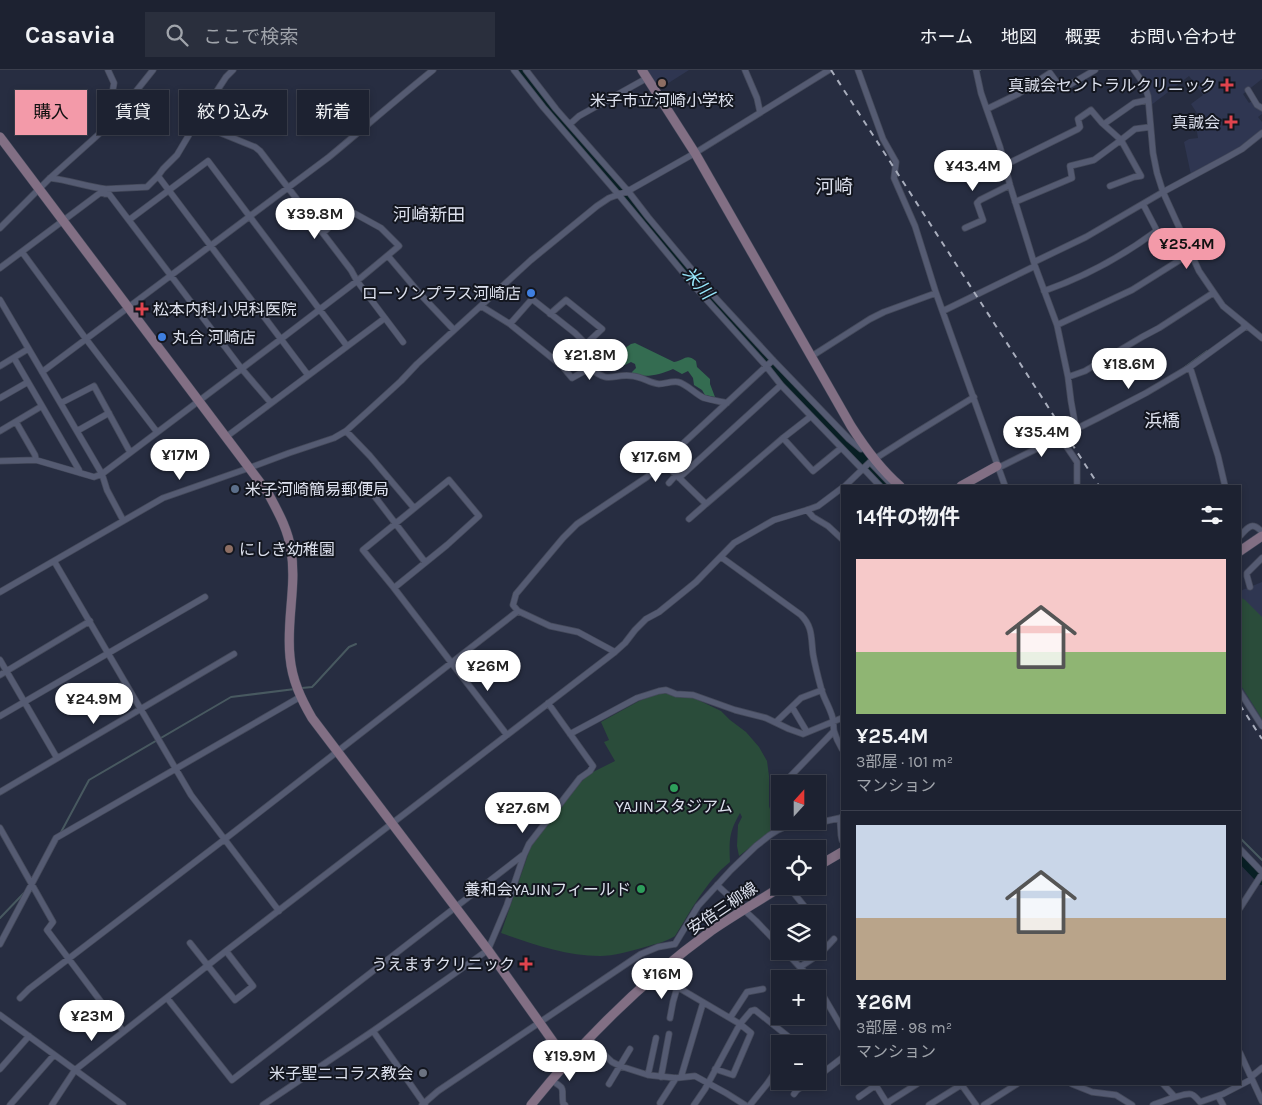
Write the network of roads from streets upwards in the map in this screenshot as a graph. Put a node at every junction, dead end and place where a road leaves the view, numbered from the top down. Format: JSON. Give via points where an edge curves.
{"nodes":[{"id":1,"x":108,"y":70,"type":"edge"},
{"id":2,"x":153,"y":70,"type":"edge"},
{"id":3,"x":232,"y":70,"type":"edge"},
{"id":4,"x":433,"y":70,"type":"edge"},
{"id":5,"x":514,"y":70,"type":"edge"},
{"id":6,"x":526,"y":70,"type":"edge"},
{"id":7,"x":642,"y":70,"type":"edge"},
{"id":8,"x":744,"y":70,"type":"edge"},
{"id":9,"x":858,"y":70,"type":"edge"},
{"id":10,"x":1095,"y":70,"type":"edge"},
{"id":11,"x":1134,"y":70,"type":"edge"},
{"id":12,"x":826,"y":71,"type":"edge"},
{"id":13,"x":978,"y":71,"type":"edge"},
{"id":14,"x":647,"y":78,"type":"junction"},
{"id":15,"x":113,"y":90,"type":"edge"},
{"id":16,"x":137,"y":90,"type":"edge"},
{"id":17,"x":218,"y":90,"type":"edge"},
{"id":18,"x":1248,"y":90,"type":"dead end"},
{"id":19,"x":1148,"y":100,"type":"junction"},
{"id":20,"x":1262,"y":108,"type":"edge"},
{"id":21,"x":987,"y":109,"type":"junction"},
{"id":22,"x":760,"y":112,"type":"junction"},
{"id":23,"x":570,"y":124,"type":"junction"},
{"id":24,"x":1104,"y":124,"type":"junction"},
{"id":25,"x":1150,"y":127,"type":"junction"},
{"id":26,"x":1262,"y":133,"type":"edge"},
{"id":27,"x":97,"y":135,"type":"edge"},
{"id":28,"x":189,"y":135,"type":"edge"},
{"id":29,"x":226,"y":135,"type":"edge"},
{"id":30,"x":0,"y":137,"type":"edge"},
{"id":31,"x":1121,"y":140,"type":"junction"},
{"id":32,"x":695,"y":153,"type":"junction"},
{"id":33,"x":1005,"y":165,"type":"junction"},
{"id":34,"x":158,"y":176,"type":"junction"},
{"id":35,"x":50,"y":178,"type":"junction"},
{"id":36,"x":1010,"y":185,"type":"junction"},
{"id":37,"x":1110,"y":186,"type":"dead end"},
{"id":38,"x":288,"y":188,"type":"junction"},
{"id":39,"x":39,"y":189,"type":"junction"},
{"id":40,"x":169,"y":190,"type":"junction"},
{"id":41,"x":106,"y":192,"type":"junction"},
{"id":42,"x":1163,"y":192,"type":"junction"},
{"id":43,"x":623,"y":193,"type":"junction"},
{"id":44,"x":1015,"y":202,"type":"junction"},
{"id":45,"x":1143,"y":204,"type":"junction"},
{"id":46,"x":249,"y":216,"type":"junction"},
{"id":47,"x":129,"y":220,"type":"junction"},
{"id":48,"x":63,"y":221,"type":"junction"},
{"id":49,"x":0,"y":228,"type":"edge"},
{"id":50,"x":965,"y":228,"type":"dead end"},
{"id":51,"x":323,"y":233,"type":"junction"},
{"id":52,"x":210,"y":245,"type":"junction"},
{"id":53,"x":22,"y":252,"type":"junction"},
{"id":54,"x":1191,"y":253,"type":"junction"},
{"id":55,"x":388,"y":256,"type":"junction"},
{"id":56,"x":1034,"y":264,"type":"junction"},
{"id":57,"x":0,"y":268,"type":"edge"},
{"id":58,"x":170,"y":276,"type":"junction"},
{"id":59,"x":357,"y":281,"type":"junction"},
{"id":60,"x":1044,"y":291,"type":"junction"},
{"id":61,"x":936,"y":292,"type":"junction"},
{"id":62,"x":1213,"y":293,"type":"junction"},
{"id":63,"x":0,"y":300,"type":"edge"},
{"id":64,"x":481,"y":306,"type":"junction"},
{"id":65,"x":128,"y":308,"type":"junction"},
{"id":66,"x":319,"y":309,"type":"junction"},
{"id":67,"x":943,"y":311,"type":"junction"},
{"id":68,"x":550,"y":314,"type":"junction"},
{"id":69,"x":385,"y":318,"type":"junction"},
{"id":70,"x":510,"y":324,"type":"junction"},
{"id":71,"x":1245,"y":324,"type":"junction"},
{"id":72,"x":1056,"y":325,"type":"junction"},
{"id":73,"x":454,"y":330,"type":"junction"},
{"id":74,"x":1262,"y":338,"type":"edge"},
{"id":75,"x":86,"y":339,"type":"junction"},
{"id":76,"x":281,"y":339,"type":"junction"},
{"id":77,"x":403,"y":342,"type":"dead end"},
{"id":78,"x":586,"y":344,"type":"junction"},
{"id":79,"x":347,"y":346,"type":"junction"},
{"id":80,"x":28,"y":349,"type":"junction"},
{"id":81,"x":812,"y":356,"type":"junction"},
{"id":82,"x":14,"y":358,"type":"junction"},
{"id":83,"x":773,"y":360,"type":"junction"},
{"id":84,"x":0,"y":366,"type":"edge"},
{"id":85,"x":562,"y":366,"type":"junction"},
{"id":86,"x":766,"y":366,"type":"junction"},
{"id":87,"x":1190,"y":367,"type":"junction"},
{"id":88,"x":242,"y":368,"type":"junction"},
{"id":89,"x":42,"y":372,"type":"junction"},
{"id":90,"x":308,"y":374,"type":"junction"},
{"id":91,"x":1068,"y":377,"type":"junction"},
{"id":92,"x":28,"y":382,"type":"junction"},
{"id":93,"x":781,"y":385,"type":"junction"},
{"id":94,"x":974,"y":397,"type":"junction"},
{"id":95,"x":0,"y":398,"type":"edge"},
{"id":96,"x":198,"y":401,"type":"junction"},
{"id":97,"x":271,"y":403,"type":"junction"},
{"id":98,"x":726,"y":403,"type":"junction"},
{"id":99,"x":61,"y":404,"type":"junction"},
{"id":100,"x":42,"y":406,"type":"junction"},
{"id":101,"x":109,"y":413,"type":"junction"},
{"id":102,"x":810,"y":417,"type":"junction"},
{"id":103,"x":16,"y":422,"type":"junction"},
{"id":104,"x":1076,"y":429,"type":"junction"},
{"id":105,"x":0,"y":431,"type":"edge"},
{"id":106,"x":77,"y":431,"type":"junction"},
{"id":107,"x":346,"y":431,"type":"junction"},
{"id":108,"x":158,"y":432,"type":"junction"},
{"id":109,"x":226,"y":437,"type":"junction"},
{"id":110,"x":1060,"y":437,"type":"junction"},
{"id":111,"x":783,"y":438,"type":"junction"},
{"id":112,"x":841,"y":448,"type":"junction"},
{"id":113,"x":865,"y":448,"type":"junction"},
{"id":114,"x":130,"y":452,"type":"junction"},
{"id":115,"x":0,"y":460,"type":"edge"},
{"id":116,"x":36,"y":460,"type":"junction"},
{"id":117,"x":663,"y":462,"type":"junction"},
{"id":118,"x":867,"y":465,"type":"junction"},
{"id":119,"x":998,"y":467,"type":"junction"},
{"id":120,"x":249,"y":468,"type":"junction"},
{"id":121,"x":80,"y":473,"type":"junction"},
{"id":122,"x":102,"y":474,"type":"junction"},
{"id":123,"x":678,"y":476,"type":"junction"},
{"id":124,"x":669,"y":483,"type":"dead end"},
{"id":125,"x":846,"y":485,"type":"edge"},
{"id":126,"x":879,"y":485,"type":"edge"},
{"id":127,"x":892,"y":485,"type":"edge"},
{"id":128,"x":898,"y":485,"type":"edge"},
{"id":129,"x":963,"y":485,"type":"edge"},
{"id":130,"x":1004,"y":485,"type":"edge"},
{"id":131,"x":1077,"y":485,"type":"edge"},
{"id":132,"x":1225,"y":485,"type":"edge"},
{"id":133,"x":369,"y":489,"type":"dead end"},
{"id":134,"x":841,"y":489,"type":"edge"},
{"id":135,"x":706,"y":504,"type":"junction"},
{"id":136,"x":414,"y":508,"type":"junction"},
{"id":137,"x":807,"y":510,"type":"junction"},
{"id":138,"x":690,"y":519,"type":"dead end"},
{"id":139,"x":123,"y":520,"type":"junction"},
{"id":140,"x":395,"y":524,"type":"junction"},
{"id":141,"x":1262,"y":532,"type":"edge"},
{"id":142,"x":1241,"y":535,"type":"edge"},
{"id":143,"x":1262,"y":536,"type":"edge"},
{"id":144,"x":841,"y":538,"type":"edge"},
{"id":145,"x":1241,"y":550,"type":"edge"},
{"id":146,"x":721,"y":557,"type":"junction"},
{"id":147,"x":1262,"y":558,"type":"edge"},
{"id":148,"x":54,"y":561,"type":"junction"},
{"id":149,"x":425,"y":562,"type":"junction"},
{"id":150,"x":1250,"y":587,"type":"dead end"},
{"id":151,"x":394,"y":588,"type":"junction"},
{"id":152,"x":0,"y":592,"type":"edge"},
{"id":153,"x":204,"y":597,"type":"dead end"},
{"id":154,"x":518,"y":611,"type":"junction"},
{"id":155,"x":90,"y":622,"type":"junction"},
{"id":156,"x":615,"y":652,"type":"junction"},
{"id":157,"x":108,"y":653,"type":"junction"},
{"id":158,"x":234,"y":654,"type":"dead end"},
{"id":159,"x":0,"y":660,"type":"edge"},
{"id":160,"x":452,"y":662,"type":"junction"},
{"id":161,"x":6,"y":671,"type":"junction"},
{"id":162,"x":0,"y":675,"type":"edge"},
{"id":163,"x":822,"y":690,"type":"junction"},
{"id":164,"x":1241,"y":694,"type":"edge"},
{"id":165,"x":300,"y":697,"type":"junction"},
{"id":166,"x":24,"y":702,"type":"junction"},
{"id":167,"x":548,"y":703,"type":"junction"},
{"id":168,"x":792,"y":707,"type":"junction"},
{"id":169,"x":141,"y":709,"type":"junction"},
{"id":170,"x":0,"y":716,"type":"edge"},
{"id":171,"x":841,"y":718,"type":"edge"},
{"id":172,"x":776,"y":722,"type":"junction"},
{"id":173,"x":834,"y":722,"type":"junction"},
{"id":174,"x":1262,"y":726,"type":"edge"},
{"id":175,"x":834,"y":731,"type":"junction"},
{"id":176,"x":808,"y":732,"type":"junction"},
{"id":177,"x":570,"y":734,"type":"junction"},
{"id":178,"x":507,"y":735,"type":"junction"},
{"id":179,"x":841,"y":747,"type":"edge"},
{"id":180,"x":337,"y":751,"type":"junction"},
{"id":181,"x":57,"y":758,"type":"junction"},
{"id":182,"x":176,"y":769,"type":"junction"},
{"id":183,"x":792,"y":775,"type":"edge"},
{"id":184,"x":0,"y":792,"type":"edge"},
{"id":185,"x":841,"y":818,"type":"edge"},
{"id":186,"x":826,"y":821,"type":"edge"},
{"id":187,"x":392,"y":823,"type":"junction"},
{"id":188,"x":778,"y":830,"type":"edge"},
{"id":189,"x":1,"y":831,"type":"edge"},
{"id":190,"x":841,"y":835,"type":"edge"},
{"id":191,"x":225,"y":839,"type":"junction"},
{"id":192,"x":1241,"y":850,"type":"edge"},
{"id":193,"x":841,"y":853,"type":"edge"},
{"id":194,"x":524,"y":855,"type":"junction"},
{"id":195,"x":826,"y":861,"type":"edge"},
{"id":196,"x":1261,"y":876,"type":"edge"},
{"id":197,"x":31,"y":885,"type":"junction"},
{"id":198,"x":717,"y":885,"type":"junction"},
{"id":199,"x":771,"y":893,"type":"edge"},
{"id":200,"x":795,"y":895,"type":"edge"},
{"id":201,"x":803,"y":905,"type":"edge"},
{"id":202,"x":1241,"y":906,"type":"edge"},
{"id":203,"x":456,"y":908,"type":"junction"},
{"id":204,"x":744,"y":910,"type":"junction"},
{"id":205,"x":279,"y":911,"type":"junction"},
{"id":206,"x":771,"y":937,"type":"edge"},
{"id":207,"x":834,"y":939,"type":"dead end"},
{"id":208,"x":190,"y":943,"type":"dead end"},
{"id":209,"x":0,"y":944,"type":"edge"},
{"id":210,"x":675,"y":944,"type":"junction"},
{"id":211,"x":826,"y":945,"type":"edge"},
{"id":212,"x":488,"y":950,"type":"junction"},
{"id":213,"x":226,"y":952,"type":"junction"},
{"id":214,"x":681,"y":955,"type":"junction"},
{"id":215,"x":68,"y":959,"type":"junction"},
{"id":216,"x":794,"y":960,"type":"edge"},
{"id":217,"x":808,"y":960,"type":"edge"},
{"id":218,"x":208,"y":966,"type":"junction"},
{"id":219,"x":800,"y":967,"type":"junction"},
{"id":220,"x":803,"y":970,"type":"edge"},
{"id":221,"x":657,"y":975,"type":"junction"},
{"id":222,"x":678,"y":988,"type":"junction"},
{"id":223,"x":763,"y":989,"type":"dead end"},
{"id":224,"x":20,"y":998,"type":"dead end"},
{"id":225,"x":167,"y":998,"type":"junction"},
{"id":226,"x":826,"y":1000,"type":"edge"},
{"id":227,"x":703,"y":1003,"type":"junction"},
{"id":228,"x":0,"y":1015,"type":"edge"},
{"id":229,"x":670,"y":1018,"type":"dead end"},
{"id":230,"x":730,"y":1018,"type":"junction"},
{"id":231,"x":540,"y":1023,"type":"junction"},
{"id":232,"x":841,"y":1023,"type":"edge"},
{"id":233,"x":740,"y":1024,"type":"junction"},
{"id":234,"x":123,"y":1031,"type":"junction"},
{"id":235,"x":373,"y":1031,"type":"junction"},
{"id":236,"x":669,"y":1034,"type":"dead end"},
{"id":237,"x":786,"y":1035,"type":"edge"},
{"id":238,"x":29,"y":1036,"type":"junction"},
{"id":239,"x":656,"y":1038,"type":"dead end"},
{"id":240,"x":588,"y":1039,"type":"junction"},
{"id":241,"x":630,"y":1049,"type":"dead end"},
{"id":242,"x":54,"y":1055,"type":"junction"},
{"id":243,"x":1241,"y":1055,"type":"edge"},
{"id":244,"x":841,"y":1059,"type":"edge"},
{"id":245,"x":568,"y":1060,"type":"junction"},
{"id":246,"x":620,"y":1066,"type":"junction"},
{"id":247,"x":1262,"y":1068,"type":"edge"},
{"id":248,"x":0,"y":1069,"type":"edge"},
{"id":249,"x":715,"y":1069,"type":"junction"},
{"id":250,"x":75,"y":1070,"type":"junction"},
{"id":251,"x":826,"y":1071,"type":"edge"},
{"id":252,"x":648,"y":1075,"type":"junction"},
{"id":253,"x":661,"y":1077,"type":"junction"},
{"id":254,"x":678,"y":1077,"type":"junction"},
{"id":255,"x":771,"y":1078,"type":"edge"},
{"id":256,"x":1251,"y":1078,"type":"junction"},
{"id":257,"x":551,"y":1080,"type":"junction"},
{"id":258,"x":708,"y":1083,"type":"junction"},
{"id":259,"x":1241,"y":1083,"type":"edge"},
{"id":260,"x":609,"y":1084,"type":"dead end"},
{"id":261,"x":875,"y":1085,"type":"edge"},
{"id":262,"x":877,"y":1085,"type":"edge"},
{"id":263,"x":916,"y":1085,"type":"edge"},
{"id":264,"x":959,"y":1085,"type":"edge"},
{"id":265,"x":962,"y":1085,"type":"edge"},
{"id":266,"x":1015,"y":1085,"type":"edge"},
{"id":267,"x":1074,"y":1085,"type":"edge"},
{"id":268,"x":1164,"y":1085,"type":"edge"},
{"id":269,"x":1238,"y":1085,"type":"edge"},
{"id":270,"x":797,"y":1090,"type":"edge"},
{"id":271,"x":794,"y":1094,"type":"dead end"},
{"id":272,"x":1218,"y":1096,"type":"junction"},
{"id":273,"x":859,"y":1097,"type":"dead end"},
{"id":274,"x":1175,"y":1097,"type":"junction"},
{"id":275,"x":1262,"y":1102,"type":"edge"},
{"id":276,"x":660,"y":1103,"type":"dead end"},
{"id":277,"x":736,"y":1103,"type":"edge"},
{"id":278,"x":424,"y":1104,"type":"edge"},
{"id":279,"x":887,"y":1104,"type":"edge"},
{"id":280,"x":10,"y":1105,"type":"edge"},
{"id":281,"x":52,"y":1105,"type":"edge"},
{"id":282,"x":123,"y":1105,"type":"edge"},
{"id":283,"x":263,"y":1105,"type":"edge"},
{"id":284,"x":531,"y":1105,"type":"edge"},
{"id":285,"x":565,"y":1105,"type":"edge"},
{"id":286,"x":694,"y":1105,"type":"edge"},
{"id":287,"x":745,"y":1105,"type":"edge"},
{"id":288,"x":750,"y":1105,"type":"edge"},
{"id":289,"x":929,"y":1105,"type":"edge"},
{"id":290,"x":976,"y":1105,"type":"edge"},
{"id":291,"x":984,"y":1105,"type":"edge"},
{"id":292,"x":1132,"y":1105,"type":"edge"},
{"id":293,"x":1153,"y":1105,"type":"edge"},
{"id":294,"x":1222,"y":1105,"type":"edge"}],
"edges":[{"from":1,"to":15,"type":"street","via":[[114,83]]},
{"from":2,"to":16,"type":"street"},
{"from":3,"to":17,"type":"street"},
{"from":4,"to":38,"type":"street"},
{"from":5,"to":43,"type":"street","via":[[543,107]]},
{"from":6,"to":23,"type":"street"},
{"from":7,"to":14,"type":"street"},
{"from":8,"to":22,"type":"street"},
{"from":9,"to":61,"type":"street","via":[[882,139],[896,162],[894,178]]},
{"from":10,"to":21,"type":"street","via":[[1064,88],[1050,73]]},
{"from":11,"to":19,"type":"street","via":[[1144,84]]},
{"from":12,"to":22,"type":"street"},
{"from":13,"to":21,"type":"street"},
{"from":14,"to":23,"type":"street"},
{"from":14,"to":32,"type":"street"},
{"from":18,"to":20,"type":"street"},
{"from":19,"to":24,"type":"street","via":[[1134,103]]},
{"from":19,"to":25,"type":"street"},
{"from":21,"to":33,"type":"street"},
{"from":22,"to":32,"type":"street"},
{"from":23,"to":43,"type":"street"},
{"from":24,"to":31,"type":"street"},
{"from":24,"to":33,"type":"street","via":[[1091,110],[1078,119],[1078,129]]},
{"from":25,"to":31,"type":"street","via":[[1135,130]]},
{"from":25,"to":42,"type":"street","via":[[1155,166]]},
{"from":26,"to":42,"type":"street","via":[[1242,149]]},
{"from":27,"to":35,"type":"street"},
{"from":28,"to":34,"type":"street","via":[[177,155]]},
{"from":29,"to":38,"type":"street","via":[[260,151]]},
{"from":30,"to":39,"type":"street"},
{"from":31,"to":37,"type":"street","via":[[1141,176]]},
{"from":31,"to":44,"type":"street","via":[[1094,160],[1070,166],[1072,178]]},
{"from":32,"to":43,"type":"street"},
{"from":32,"to":81,"type":"street"},
{"from":33,"to":36,"type":"street"},
{"from":34,"to":40,"type":"street"},
{"from":34,"to":41,"type":"street","via":[[147,187]]},
{"from":35,"to":39,"type":"street"},
{"from":35,"to":41,"type":"street"},
{"from":36,"to":44,"type":"street"},
{"from":36,"to":50,"type":"street","via":[[980,200],[977,203],[983,220]]},
{"from":38,"to":46,"type":"street"},
{"from":38,"to":51,"type":"street"},
{"from":39,"to":48,"type":"street"},
{"from":39,"to":49,"type":"street"},
{"from":40,"to":46,"type":"street","via":[[208,161]]},
{"from":40,"to":47,"type":"street"},
{"from":40,"to":52,"type":"street"},
{"from":41,"to":47,"type":"street"},
{"from":41,"to":48,"type":"street"},
{"from":42,"to":45,"type":"street"},
{"from":42,"to":54,"type":"street"},
{"from":43,"to":64,"type":"street","via":[[596,206]]},
{"from":43,"to":83,"type":"street","via":[[648,217]]},
{"from":43,"to":86,"type":"street","via":[[695,286]]},
{"from":44,"to":56,"type":"street"},
{"from":45,"to":56,"type":"street"},
{"from":45,"to":60,"type":"street","via":[[1155,232],[1112,260],[1068,283]]},
{"from":46,"to":52,"type":"street"},
{"from":46,"to":66,"type":"street"},
{"from":47,"to":58,"type":"street"},
{"from":48,"to":53,"type":"street"},
{"from":48,"to":65,"type":"street"},
{"from":51,"to":55,"type":"street","via":[[340,217],[352,212],[381,228],[399,246]]},
{"from":51,"to":59,"type":"street"},
{"from":52,"to":58,"type":"street"},
{"from":52,"to":76,"type":"street"},
{"from":53,"to":57,"type":"street"},
{"from":53,"to":75,"type":"street"},
{"from":54,"to":62,"type":"street"},
{"from":54,"to":72,"type":"street","via":[[1132,290]]},
{"from":55,"to":59,"type":"street"},
{"from":55,"to":73,"type":"street"},
{"from":56,"to":60,"type":"street"},
{"from":56,"to":67,"type":"street"},
{"from":58,"to":65,"type":"street"},
{"from":58,"to":88,"type":"street"},
{"from":59,"to":66,"type":"street"},
{"from":59,"to":69,"type":"street"},
{"from":60,"to":72,"type":"street"},
{"from":61,"to":67,"type":"street"},
{"from":61,"to":81,"type":"street","via":[[870,319]]},
{"from":62,"to":71,"type":"street"},
{"from":62,"to":91,"type":"street","via":[[1160,328],[1085,371]]},
{"from":63,"to":80,"type":"street"},
{"from":64,"to":70,"type":"street"},
{"from":64,"to":73,"type":"street"},
{"from":65,"to":75,"type":"street"},
{"from":65,"to":96,"type":"street"},
{"from":66,"to":76,"type":"street"},
{"from":66,"to":79,"type":"street"},
{"from":67,"to":94,"type":"street"},
{"from":68,"to":70,"type":"street","via":[[532,299]]},
{"from":68,"to":78,"type":"street"},
{"from":68,"to":78,"type":"street","via":[[566,300],[602,329]]},
{"from":69,"to":77,"type":"street"},
{"from":69,"to":79,"type":"street"},
{"from":70,"to":85,"type":"street"},
{"from":71,"to":74,"type":"street"},
{"from":71,"to":87,"type":"street"},
{"from":72,"to":91,"type":"street"},
{"from":73,"to":107,"type":"street"},
{"from":75,"to":89,"type":"street"},
{"from":75,"to":108,"type":"street"},
{"from":76,"to":88,"type":"street"},
{"from":76,"to":90,"type":"street"},
{"from":78,"to":85,"type":"street"},
{"from":79,"to":90,"type":"street"},
{"from":80,"to":82,"type":"street"},
{"from":80,"to":89,"type":"street"},
{"from":81,"to":113,"type":"street"},
{"from":82,"to":84,"type":"street"},
{"from":82,"to":92,"type":"street"},
{"from":83,"to":86,"type":"street"},
{"from":83,"to":113,"type":"street","via":[[849,440],[861,449]]},
{"from":85,"to":98,"type":"street","via":[[572,378],[590,368],[606,378],[631,375],[654,383],[680,383],[703,398]]},
{"from":86,"to":93,"type":"street"},
{"from":86,"to":98,"type":"street"},
{"from":87,"to":104,"type":"street"},
{"from":87,"to":132,"type":"street"},
{"from":88,"to":96,"type":"street"},
{"from":88,"to":97,"type":"street"},
{"from":89,"to":99,"type":"street"},
{"from":90,"to":97,"type":"street"},
{"from":91,"to":104,"type":"street"},
{"from":92,"to":95,"type":"street"},
{"from":92,"to":100,"type":"street"},
{"from":93,"to":102,"type":"street"},
{"from":93,"to":123,"type":"street"},
{"from":94,"to":118,"type":"street"},
{"from":94,"to":119,"type":"street"},
{"from":96,"to":108,"type":"street"},
{"from":96,"to":109,"type":"street"},
{"from":97,"to":109,"type":"street"},
{"from":98,"to":117,"type":"street"},
{"from":99,"to":101,"type":"street","via":[[94,386]]},
{"from":99,"to":106,"type":"street"},
{"from":100,"to":103,"type":"street"},
{"from":100,"to":121,"type":"street"},
{"from":101,"to":106,"type":"street"},
{"from":101,"to":114,"type":"street"},
{"from":102,"to":111,"type":"street"},
{"from":102,"to":112,"type":"street"},
{"from":103,"to":105,"type":"street"},
{"from":103,"to":116,"type":"street"},
{"from":104,"to":110,"type":"street"},
{"from":106,"to":122,"type":"street"},
{"from":107,"to":120,"type":"street"},
{"from":107,"to":136,"type":"street"},
{"from":108,"to":114,"type":"street"},
{"from":109,"to":120,"type":"street"},
{"from":110,"to":119,"type":"street"},
{"from":110,"to":131,"type":"street","via":[[1077,462]]},
{"from":111,"to":112,"type":"street","via":[[813,471]]},
{"from":111,"to":135,"type":"street"},
{"from":112,"to":118,"type":"street"},
{"from":113,"to":118,"type":"street"},
{"from":114,"to":122,"type":"street"},
{"from":115,"to":116,"type":"street"},
{"from":116,"to":121,"type":"street"},
{"from":117,"to":123,"type":"street"},
{"from":117,"to":154,"type":"street","via":[[563,538],[516,594],[513,605]]},
{"from":118,"to":125,"type":"street"},
{"from":118,"to":126,"type":"street"},
{"from":118,"to":127,"type":"street"},
{"from":118,"to":128,"type":"street"},
{"from":119,"to":129,"type":"street"},
{"from":119,"to":130,"type":"street"},
{"from":120,"to":139,"type":"street","via":[[163,498]]},
{"from":120,"to":165,"type":"street","via":[[281,517],[291,550],[294,574],[290,657]]},
{"from":121,"to":122,"type":"street"},
{"from":122,"to":139,"type":"street"},
{"from":123,"to":124,"type":"street"},
{"from":123,"to":135,"type":"street"},
{"from":133,"to":140,"type":"street"},
{"from":134,"to":137,"type":"street"},
{"from":135,"to":138,"type":"street"},
{"from":136,"to":140,"type":"street"},
{"from":136,"to":149,"type":"street","via":[[449,480],[480,516]]},
{"from":137,"to":144,"type":"street"},
{"from":137,"to":146,"type":"street","via":[[774,520],[734,543]]},
{"from":139,"to":148,"type":"street"},
{"from":140,"to":149,"type":"street"},
{"from":140,"to":151,"type":"street","via":[[363,550]]},
{"from":141,"to":142,"type":"street","via":[[1253,525]]},
{"from":143,"to":145,"type":"street"},
{"from":146,"to":156,"type":"street","via":[[696,582],[646,619]]},
{"from":146,"to":163,"type":"street","via":[[806,621],[811,631]]},
{"from":147,"to":150,"type":"street","via":[[1247,573]]},
{"from":148,"to":152,"type":"street"},
{"from":148,"to":155,"type":"street"},
{"from":149,"to":151,"type":"street"},
{"from":151,"to":160,"type":"street"},
{"from":153,"to":157,"type":"street"},
{"from":154,"to":156,"type":"street","via":[[550,626],[578,632]]},
{"from":154,"to":160,"type":"street"},
{"from":155,"to":157,"type":"street"},
{"from":155,"to":161,"type":"street"},
{"from":156,"to":167,"type":"street"},
{"from":157,"to":166,"type":"street"},
{"from":157,"to":169,"type":"street"},
{"from":158,"to":169,"type":"street"},
{"from":159,"to":161,"type":"street"},
{"from":160,"to":178,"type":"street"},
{"from":160,"to":180,"type":"street"},
{"from":161,"to":162,"type":"street"},
{"from":161,"to":166,"type":"street"},
{"from":163,"to":168,"type":"street","via":[[801,698]]},
{"from":163,"to":173,"type":"street"},
{"from":164,"to":174,"type":"street"},
{"from":165,"to":180,"type":"street"},
{"from":165,"to":182,"type":"street"},
{"from":166,"to":170,"type":"street"},
{"from":166,"to":181,"type":"street"},
{"from":167,"to":177,"type":"street"},
{"from":167,"to":178,"type":"street"},
{"from":168,"to":172,"type":"street"},
{"from":168,"to":176,"type":"street"},
{"from":169,"to":181,"type":"street"},
{"from":169,"to":182,"type":"street"},
{"from":171,"to":173,"type":"street"},
{"from":172,"to":176,"type":"street","via":[[803,734]]},
{"from":172,"to":177,"type":"street","via":[[666,690],[638,698]]},
{"from":173,"to":175,"type":"street"},
{"from":173,"to":176,"type":"street"},
{"from":175,"to":179,"type":"street"},
{"from":175,"to":183,"type":"street"},
{"from":177,"to":194,"type":"street","via":[[593,766],[538,832]]},
{"from":178,"to":187,"type":"street"},
{"from":180,"to":187,"type":"street"},
{"from":180,"to":191,"type":"street"},
{"from":181,"to":184,"type":"street"},
{"from":182,"to":191,"type":"street","via":[[191,795]]},
{"from":182,"to":197,"type":"street","via":[[56,838]]},
{"from":185,"to":186,"type":"street"},
{"from":185,"to":190,"type":"street"},
{"from":187,"to":203,"type":"street"},
{"from":187,"to":205,"type":"street"},
{"from":188,"to":198,"type":"street","via":[[756,846]]},
{"from":189,"to":197,"type":"street"},
{"from":191,"to":205,"type":"street"},
{"from":191,"to":215,"type":"street"},
{"from":192,"to":196,"type":"street"},
{"from":193,"to":195,"type":"street"},
{"from":194,"to":203,"type":"street"},
{"from":194,"to":212,"type":"street"},
{"from":196,"to":202,"type":"street"},
{"from":197,"to":209,"type":"street"},
{"from":197,"to":215,"type":"street","via":[[53,922],[46,930]]},
{"from":198,"to":204,"type":"street"},
{"from":198,"to":210,"type":"street","via":[[698,906]]},
{"from":199,"to":204,"type":"street","name":"安倍三柳線"},
{"from":200,"to":201,"type":"street"},
{"from":203,"to":212,"type":"street"},
{"from":203,"to":225,"type":"street","via":[[232,1080]]},
{"from":204,"to":206,"type":"street"},
{"from":204,"to":214,"type":"street","name":"安倍三柳線"},
{"from":205,"to":213,"type":"street"},
{"from":207,"to":211,"type":"street"},
{"from":208,"to":218,"type":"street"},
{"from":210,"to":214,"type":"street"},
{"from":210,"to":231,"type":"street","via":[[641,954]]},
{"from":212,"to":231,"type":"street"},
{"from":212,"to":235,"type":"street"},
{"from":213,"to":218,"type":"street"},
{"from":213,"to":218,"type":"street","via":[[253,986],[235,1000]]},
{"from":214,"to":221,"type":"street","name":"安倍三柳線"},
{"from":215,"to":224,"type":"street"},
{"from":215,"to":234,"type":"street"},
{"from":216,"to":219,"type":"street"},
{"from":217,"to":219,"type":"street"},
{"from":218,"to":225,"type":"street"},
{"from":219,"to":220,"type":"street"},
{"from":221,"to":222,"type":"street"},
{"from":221,"to":240,"type":"street","name":"安倍三柳線"},
{"from":222,"to":227,"type":"street"},
{"from":222,"to":229,"type":"street"},
{"from":223,"to":230,"type":"street","via":[[747,992]]},
{"from":225,"to":234,"type":"street"},
{"from":226,"to":232,"type":"street"},
{"from":227,"to":230,"type":"street"},
{"from":227,"to":254,"type":"street"},
{"from":228,"to":238,"type":"street"},
{"from":230,"to":233,"type":"street"},
{"from":231,"to":245,"type":"street"},
{"from":231,"to":278,"type":"street","via":[[438,1091]]},
{"from":233,"to":237,"type":"street","via":[[755,1010]]},
{"from":233,"to":249,"type":"street"},
{"from":233,"to":249,"type":"street","via":[[751,1033],[733,1076]]},
{"from":234,"to":250,"type":"street"},
{"from":235,"to":278,"type":"street"},
{"from":235,"to":283,"type":"street"},
{"from":236,"to":253,"type":"street"},
{"from":238,"to":242,"type":"street"},
{"from":238,"to":248,"type":"street"},
{"from":239,"to":252,"type":"street"},
{"from":240,"to":245,"type":"street","name":"安倍三柳線"},
{"from":240,"to":246,"type":"street"},
{"from":241,"to":246,"type":"street"},
{"from":242,"to":250,"type":"street"},
{"from":242,"to":280,"type":"street"},
{"from":243,"to":256,"type":"street"},
{"from":244,"to":251,"type":"street"},
{"from":245,"to":257,"type":"street","name":"安倍三柳線"},
{"from":246,"to":252,"type":"street"},
{"from":246,"to":260,"type":"street"},
{"from":247,"to":256,"type":"street"},
{"from":249,"to":258,"type":"street"},
{"from":250,"to":281,"type":"street"},
{"from":250,"to":282,"type":"street"},
{"from":252,"to":253,"type":"street"},
{"from":253,"to":254,"type":"street"},
{"from":254,"to":258,"type":"street","via":[[695,1076]]},
{"from":254,"to":276,"type":"street"},
{"from":255,"to":288,"type":"street"},
{"from":256,"to":259,"type":"street"},
{"from":256,"to":275,"type":"street"},
{"from":257,"to":284,"type":"street","name":"安倍三柳線"},
{"from":257,"to":285,"type":"street","via":[[561,1086]]},
{"from":258,"to":277,"type":"street"},
{"from":258,"to":286,"type":"street"},
{"from":261,"to":273,"type":"street"},
{"from":262,"to":279,"type":"street"},
{"from":263,"to":279,"type":"street"},
{"from":264,"to":289,"type":"street"},
{"from":265,"to":290,"type":"street"},
{"from":266,"to":291,"type":"street"},
{"from":267,"to":292,"type":"street","via":[[1092,1092],[1116,1095]]},
{"from":268,"to":274,"type":"street"},
{"from":269,"to":272,"type":"street"},
{"from":270,"to":271,"type":"street"},
{"from":272,"to":274,"type":"street","via":[[1200,1102],[1190,1094]]},
{"from":272,"to":294,"type":"street"},
{"from":274,"to":293,"type":"street"},
{"from":277,"to":287,"type":"street"}]}
